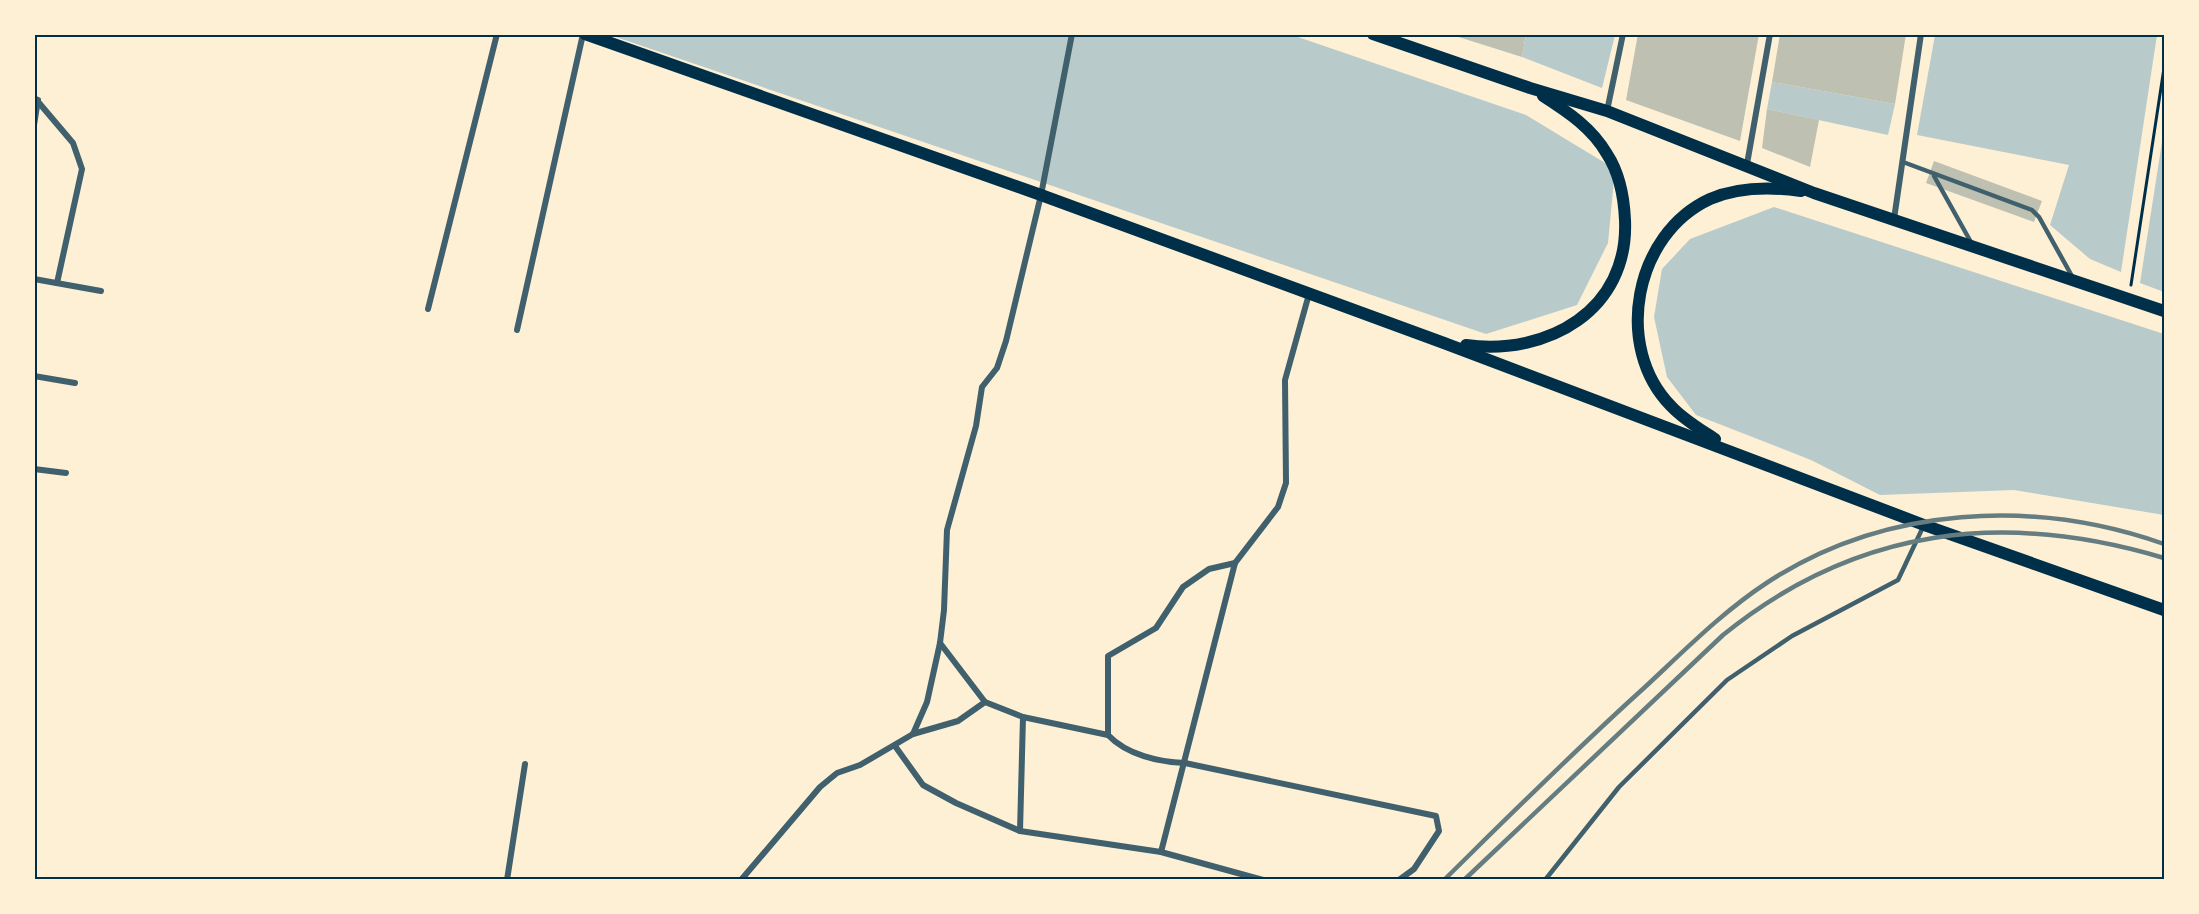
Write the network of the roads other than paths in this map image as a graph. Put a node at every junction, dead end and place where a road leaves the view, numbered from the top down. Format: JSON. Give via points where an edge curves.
{"nodes":[{"id":1,"x":497,"y":34,"type":"edge"},
{"id":2,"x":584,"y":34,"type":"edge"},
{"id":3,"x":1072,"y":34,"type":"edge"},
{"id":4,"x":1373,"y":34,"type":"edge"},
{"id":5,"x":1623,"y":34,"type":"edge"},
{"id":6,"x":1770,"y":34,"type":"edge"},
{"id":7,"x":1921,"y":34,"type":"edge"},
{"id":8,"x":1530,"y":88,"type":"junction"},
{"id":9,"x":36,"y":99,"type":"edge"},
{"id":10,"x":1607,"y":111,"type":"junction"},
{"id":11,"x":34,"y":125,"type":"edge"},
{"id":12,"x":1903,"y":162,"type":"junction"},
{"id":13,"x":1746,"y":164,"type":"junction"},
{"id":14,"x":1934,"y":175,"type":"junction"},
{"id":15,"x":1814,"y":193,"type":"junction"},
{"id":16,"x":1041,"y":195,"type":"junction"},
{"id":17,"x":1894,"y":219,"type":"junction"},
{"id":18,"x":1972,"y":244,"type":"junction"},
{"id":19,"x":34,"y":279,"type":"edge"},
{"id":20,"x":2074,"y":280,"type":"junction"},
{"id":21,"x":57,"y":283,"type":"junction"},
{"id":22,"x":101,"y":291,"type":"dead end"},
{"id":23,"x":1309,"y":294,"type":"junction"},
{"id":24,"x":428,"y":309,"type":"dead end"},
{"id":25,"x":2164,"y":311,"type":"edge"},
{"id":26,"x":517,"y":330,"type":"dead end"},
{"id":27,"x":1444,"y":343,"type":"junction"},
{"id":28,"x":34,"y":376,"type":"edge"},
{"id":29,"x":75,"y":383,"type":"dead end"},
{"id":30,"x":1749,"y":457,"type":"junction"},
{"id":31,"x":34,"y":469,"type":"edge"},
{"id":32,"x":66,"y":473,"type":"dead end"},
{"id":33,"x":1924,"y":525,"type":"junction"},
{"id":34,"x":1235,"y":563,"type":"junction"},
{"id":35,"x":2164,"y":610,"type":"edge"},
{"id":36,"x":940,"y":643,"type":"junction"},
{"id":37,"x":986,"y":702,"type":"junction"},
{"id":38,"x":1023,"y":717,"type":"junction"},
{"id":39,"x":914,"y":734,"type":"junction"},
{"id":40,"x":1108,"y":735,"type":"junction"},
{"id":41,"x":895,"y":746,"type":"junction"},
{"id":42,"x":1185,"y":763,"type":"junction"},
{"id":43,"x":525,"y":764,"type":"dead end"},
{"id":44,"x":1020,"y":831,"type":"junction"},
{"id":45,"x":1161,"y":852,"type":"junction"},
{"id":46,"x":507,"y":879,"type":"edge"},
{"id":47,"x":741,"y":879,"type":"edge"},
{"id":48,"x":1263,"y":879,"type":"edge"},
{"id":49,"x":1399,"y":879,"type":"edge"},
{"id":50,"x":1545,"y":879,"type":"edge"}],
"edges":[{"from":1,"to":24,"type":"street"},
{"from":2,"to":16,"type":"main road"},
{"from":2,"to":26,"type":"street"},
{"from":3,"to":16,"type":"street"},
{"from":4,"to":8,"type":"main road"},
{"from":5,"to":10,"type":"street"},
{"from":6,"to":13,"type":"street"},
{"from":7,"to":12,"type":"street"},
{"from":8,"to":10,"type":"main road"},
{"from":8,"to":27,"type":"main road","via":[[1584,125],[1611,161],[1625,207],[1621,263],[1614,280],[1595,304],[1552,336],[1503,348]]},
{"from":9,"to":11,"type":"street"},
{"from":9,"to":21,"type":"street","via":[[73,143],[82,170]]},
{"from":10,"to":13,"type":"main road"},
{"from":12,"to":14,"type":"lane"},
{"from":12,"to":17,"type":"street"},
{"from":13,"to":15,"type":"main road"},
{"from":14,"to":18,"type":"lane"},
{"from":14,"to":20,"type":"lane","via":[[2032,210]]},
{"from":15,"to":17,"type":"main road"},
{"from":15,"to":30,"type":"main road","via":[[1744,190],[1709,200],[1667,235],[1642,283],[1638,339],[1642,357],[1659,391],[1683,417]]},
{"from":16,"to":23,"type":"main road"},
{"from":16,"to":36,"type":"street","via":[[1006,340],[997,368],[982,387],[976,426],[946,530]]},
{"from":17,"to":18,"type":"main road"},
{"from":18,"to":20,"type":"main road"},
{"from":19,"to":21,"type":"street"},
{"from":20,"to":25,"type":"main road"},
{"from":21,"to":22,"type":"street"},
{"from":23,"to":27,"type":"main road"},
{"from":23,"to":34,"type":"street","via":[[1284,380],[1286,483],[1278,507]]},
{"from":27,"to":30,"type":"main road"},
{"from":28,"to":29,"type":"street"},
{"from":30,"to":33,"type":"main road"},
{"from":31,"to":32,"type":"street"},
{"from":33,"to":35,"type":"main road"},
{"from":33,"to":50,"type":"lane","via":[[1898,580],[1792,636],[1727,680],[1619,787]]},
{"from":34,"to":40,"type":"street","via":[[1209,569],[1183,587],[1156,628],[1108,656]]},
{"from":34,"to":42,"type":"street"},
{"from":36,"to":37,"type":"street"},
{"from":36,"to":39,"type":"street","via":[[927,702]]},
{"from":37,"to":38,"type":"street"},
{"from":37,"to":39,"type":"street","via":[[957,721]]},
{"from":38,"to":40,"type":"street"},
{"from":38,"to":44,"type":"street"},
{"from":39,"to":41,"type":"street"},
{"from":40,"to":42,"type":"street","via":[[1151,759]]},
{"from":41,"to":44,"type":"street","via":[[923,785]]},
{"from":41,"to":47,"type":"street","via":[[837,773],[820,787]]},
{"from":42,"to":45,"type":"street"},
{"from":42,"to":49,"type":"street","via":[[1436,816],[1439,831],[1414,869]]},
{"from":43,"to":46,"type":"street"},
{"from":44,"to":45,"type":"street"},
{"from":45,"to":48,"type":"street"}]}
